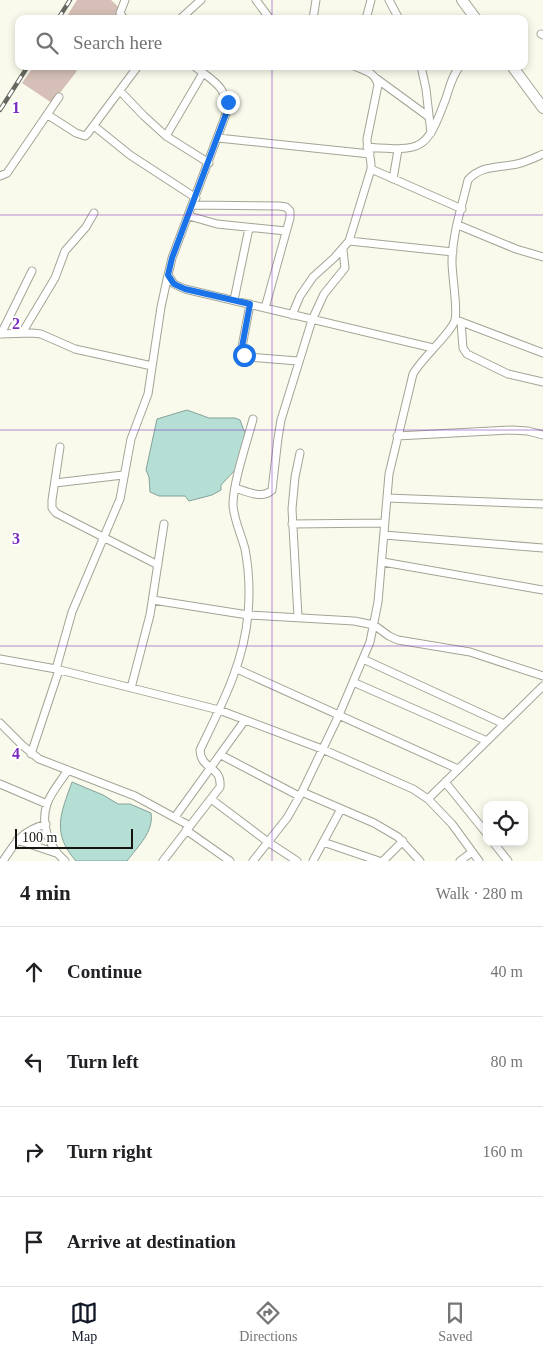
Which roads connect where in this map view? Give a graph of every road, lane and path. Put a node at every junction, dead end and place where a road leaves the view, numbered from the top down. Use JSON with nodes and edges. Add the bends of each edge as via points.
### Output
{"nodes":[{"id":1,"x":125,"y":0,"type":"edge"},
{"id":2,"x":201,"y":0,"type":"edge"},
{"id":3,"x":256,"y":0,"type":"edge"},
{"id":4,"x":316,"y":0,"type":"edge"},
{"id":5,"x":371,"y":0,"type":"edge"},
{"id":6,"x":389,"y":0,"type":"edge"},
{"id":7,"x":462,"y":0,"type":"edge"},
{"id":8,"x":121,"y":15,"type":"edge"},
{"id":9,"x":184,"y":15,"type":"edge"},
{"id":10,"x":267,"y":15,"type":"edge"},
{"id":11,"x":314,"y":15,"type":"edge"},
{"id":12,"x":367,"y":15,"type":"edge"},
{"id":13,"x":397,"y":15,"type":"edge"},
{"id":14,"x":473,"y":15,"type":"edge"},
{"id":15,"x":135,"y":70,"type":"edge"},
{"id":16,"x":199,"y":70,"type":"edge"},
{"id":17,"x":364,"y":70,"type":"edge"},
{"id":18,"x":422,"y":70,"type":"edge"},
{"id":19,"x":458,"y":70,"type":"edge"},
{"id":20,"x":515,"y":70,"type":"edge"},
{"id":21,"x":203,"y":73,"type":"junction"},
{"id":22,"x":376,"y":78,"type":"junction"},
{"id":23,"x":120,"y":91,"type":"junction"},
{"id":24,"x":59,"y":96,"type":"dead end"},
{"id":25,"x":543,"y":108,"type":"edge"},
{"id":26,"x":48,"y":115,"type":"junction"},
{"id":27,"x":429,"y":118,"type":"junction"},
{"id":28,"x":94,"y":126,"type":"junction"},
{"id":29,"x":431,"y":134,"type":"junction"},
{"id":30,"x":166,"y":136,"type":"junction"},
{"id":31,"x":218,"y":138,"type":"junction"},
{"id":32,"x":369,"y":150,"type":"junction"},
{"id":33,"x":398,"y":150,"type":"junction"},
{"id":34,"x":543,"y":154,"type":"edge"},
{"id":35,"x":208,"y":163,"type":"junction"},
{"id":36,"x":371,"y":169,"type":"junction"},
{"id":37,"x":0,"y":176,"type":"edge"},
{"id":38,"x":393,"y":178,"type":"junction"},
{"id":39,"x":194,"y":202,"type":"junction"},
{"id":40,"x":462,"y":209,"type":"junction"},
{"id":41,"x":94,"y":213,"type":"dead end"},
{"id":42,"x":189,"y":216,"type":"junction"},
{"id":43,"x":458,"y":225,"type":"junction"},
{"id":44,"x":249,"y":228,"type":"junction"},
{"id":45,"x":286,"y":231,"type":"junction"},
{"id":46,"x":349,"y":241,"type":"junction"},
{"id":47,"x":343,"y":250,"type":"junction"},
{"id":48,"x":453,"y":252,"type":"junction"},
{"id":49,"x":543,"y":256,"type":"edge"},
{"id":50,"x":32,"y":271,"type":"dead end"},
{"id":51,"x":168,"y":275,"type":"junction"},
{"id":52,"x":234,"y":300,"type":"junction"},
{"id":53,"x":250,"y":304,"type":"junction"},
{"id":54,"x":265,"y":308,"type":"junction"},
{"id":55,"x":292,"y":315,"type":"junction"},
{"id":56,"x":312,"y":320,"type":"junction"},
{"id":57,"x":458,"y":321,"type":"junction"},
{"id":58,"x":22,"y":333,"type":"junction"},
{"id":59,"x":1,"y":334,"type":"edge"},
{"id":60,"x":432,"y":348,"type":"junction"},
{"id":61,"x":543,"y":353,"type":"edge"},
{"id":62,"x":298,"y":361,"type":"junction"},
{"id":63,"x":152,"y":366,"type":"junction"},
{"id":64,"x":543,"y":382,"type":"edge"},
{"id":65,"x":253,"y":419,"type":"dead end"},
{"id":66,"x":543,"y":435,"type":"edge"},
{"id":67,"x":397,"y":436,"type":"junction"},
{"id":68,"x":60,"y":447,"type":"dead end"},
{"id":69,"x":300,"y":453,"type":"dead end"},
{"id":70,"x":123,"y":475,"type":"junction"},
{"id":71,"x":55,"y":484,"type":"junction"},
{"id":72,"x":235,"y":488,"type":"junction"},
{"id":73,"x":386,"y":498,"type":"junction"},
{"id":74,"x":543,"y":504,"type":"edge"},
{"id":75,"x":385,"y":523,"type":"junction"},
{"id":76,"x":164,"y":524,"type":"dead end"},
{"id":77,"x":292,"y":524,"type":"junction"},
{"id":78,"x":384,"y":535,"type":"junction"},
{"id":79,"x":103,"y":537,"type":"junction"},
{"id":80,"x":543,"y":548,"type":"edge"},
{"id":81,"x":383,"y":562,"type":"junction"},
{"id":82,"x":158,"y":566,"type":"junction"},
{"id":83,"x":543,"y":590,"type":"edge"},
{"id":84,"x":153,"y":600,"type":"junction"},
{"id":85,"x":248,"y":615,"type":"junction"},
{"id":86,"x":298,"y":617,"type":"junction"},
{"id":87,"x":374,"y":625,"type":"junction"},
{"id":88,"x":0,"y":659,"type":"edge"},
{"id":89,"x":363,"y":659,"type":"junction"},
{"id":90,"x":58,"y":670,"type":"junction"},
{"id":91,"x":237,"y":670,"type":"junction"},
{"id":92,"x":543,"y":676,"type":"edge"},
{"id":93,"x":353,"y":682,"type":"junction"},
{"id":94,"x":543,"y":686,"type":"edge"},
{"id":95,"x":131,"y":688,"type":"junction"},
{"id":96,"x":219,"y":710,"type":"junction"},
{"id":97,"x":338,"y":715,"type":"junction"},
{"id":98,"x":245,"y":720,"type":"junction"},
{"id":99,"x":0,"y":723,"type":"edge"},
{"id":100,"x":504,"y":724,"type":"junction"},
{"id":101,"x":487,"y":741,"type":"junction"},
{"id":102,"x":322,"y":749,"type":"junction"},
{"id":103,"x":31,"y":754,"type":"junction"},
{"id":104,"x":221,"y":755,"type":"junction"},
{"id":105,"x":211,"y":768,"type":"junction"},
{"id":106,"x":458,"y":769,"type":"junction"},
{"id":107,"x":68,"y":770,"type":"junction"},
{"id":108,"x":445,"y":782,"type":"junction"},
{"id":109,"x":0,"y":784,"type":"edge"},
{"id":110,"x":301,"y":794,"type":"junction"},
{"id":111,"x":211,"y":799,"type":"junction"},
{"id":112,"x":428,"y":799,"type":"junction"},
{"id":113,"x":47,"y":804,"type":"junction"},
{"id":114,"x":341,"y":809,"type":"junction"},
{"id":115,"x":175,"y":817,"type":"junction"},
{"id":116,"x":46,"y":824,"type":"junction"},
{"id":117,"x":188,"y":828,"type":"junction"},
{"id":118,"x":483,"y":829,"type":"edge"},
{"id":119,"x":17,"y":840,"type":"junction"},
{"id":120,"x":403,"y":841,"type":"junction"},
{"id":121,"x":268,"y":842,"type":"junction"},
{"id":122,"x":323,"y":842,"type":"junction"},
{"id":123,"x":496,"y":846,"type":"edge"},
{"id":124,"x":472,"y":852,"type":"junction"},
{"id":125,"x":56,"y":853,"type":"junction"},
{"id":126,"x":3,"y":861,"type":"edge"},
{"id":127,"x":65,"y":861,"type":"edge"},
{"id":128,"x":163,"y":861,"type":"edge"},
{"id":129,"x":230,"y":861,"type":"edge"},
{"id":130,"x":253,"y":861,"type":"edge"},
{"id":131,"x":297,"y":861,"type":"edge"},
{"id":132,"x":313,"y":861,"type":"edge"},
{"id":133,"x":379,"y":861,"type":"edge"},
{"id":134,"x":383,"y":861,"type":"edge"},
{"id":135,"x":420,"y":861,"type":"edge"},
{"id":136,"x":460,"y":861,"type":"edge"},
{"id":137,"x":479,"y":861,"type":"edge"},
{"id":138,"x":508,"y":861,"type":"edge"}],
"edges":[{"from":1,"to":8,"type":"street"},
{"from":2,"to":9,"type":"street"},
{"from":3,"to":10,"type":"street"},
{"from":4,"to":11,"type":"street"},
{"from":5,"to":12,"type":"street"},
{"from":6,"to":13,"type":"street"},
{"from":7,"to":14,"type":"street"},
{"from":15,"to":23,"type":"street"},
{"from":16,"to":21,"type":"street"},
{"from":17,"to":22,"type":"street"},
{"from":18,"to":27,"type":"street"},
{"from":19,"to":29,"type":"street"},
{"from":20,"to":25,"type":"street"},
{"from":21,"to":30,"type":"street"},
{"from":21,"to":31,"type":"street","via":[[223,90],[228,102]]},
{"from":22,"to":27,"type":"street"},
{"from":22,"to":32,"type":"street","via":[[368,132]]},
{"from":23,"to":28,"type":"street"},
{"from":23,"to":30,"type":"street"},
{"from":24,"to":26,"type":"street"},
{"from":26,"to":28,"type":"street","via":[[81,136]]},
{"from":26,"to":37,"type":"street","via":[[7,172]]},
{"from":27,"to":29,"type":"street"},
{"from":28,"to":39,"type":"street"},
{"from":29,"to":33,"type":"street","via":[[416,148]]},
{"from":30,"to":35,"type":"street"},
{"from":31,"to":32,"type":"street"},
{"from":31,"to":35,"type":"street"},
{"from":32,"to":33,"type":"street"},
{"from":32,"to":36,"type":"street"},
{"from":33,"to":38,"type":"street"},
{"from":34,"to":40,"type":"street","via":[[517,164],[475,172],[468,180]]},
{"from":35,"to":39,"type":"street"},
{"from":36,"to":38,"type":"street"},
{"from":36,"to":46,"type":"street"},
{"from":38,"to":40,"type":"street"},
{"from":39,"to":42,"type":"street"},
{"from":39,"to":45,"type":"street","via":[[286,207],[290,211]]},
{"from":40,"to":43,"type":"street"},
{"from":41,"to":58,"type":"street","via":[[86,228],[64,251],[55,278]]},
{"from":42,"to":44,"type":"street"},
{"from":42,"to":51,"type":"street"},
{"from":43,"to":48,"type":"street"},
{"from":43,"to":49,"type":"street","via":[[516,249]]},
{"from":44,"to":45,"type":"street"},
{"from":44,"to":52,"type":"street"},
{"from":45,"to":54,"type":"street"},
{"from":46,"to":47,"type":"street"},
{"from":46,"to":48,"type":"street"},
{"from":47,"to":55,"type":"street","via":[[313,277]]},
{"from":47,"to":56,"type":"street","via":[[345,268],[324,294]]},
{"from":48,"to":57,"type":"street"},
{"from":50,"to":59,"type":"street"},
{"from":51,"to":52,"type":"street","via":[[174,284],[185,289]]},
{"from":51,"to":63,"type":"street"},
{"from":52,"to":53,"type":"street"},
{"from":53,"to":54,"type":"street"},
{"from":53,"to":62,"type":"street","via":[[242,347],[244,355]]},
{"from":54,"to":55,"type":"street"},
{"from":55,"to":56,"type":"street"},
{"from":56,"to":60,"type":"street"},
{"from":56,"to":62,"type":"street"},
{"from":57,"to":60,"type":"street"},
{"from":57,"to":61,"type":"street"},
{"from":57,"to":64,"type":"street","via":[[467,354],[508,374]]},
{"from":58,"to":59,"type":"street"},
{"from":58,"to":63,"type":"street","via":[[41,334],[75,349]]},
{"from":60,"to":67,"type":"street","via":[[412,374]]},
{"from":62,"to":72,"type":"street","via":[[278,438],[272,490],[261,495]]},
{"from":63,"to":70,"type":"street","via":[[148,394],[131,439]]},
{"from":65,"to":72,"type":"street"},
{"from":66,"to":67,"type":"street","via":[[512,430]]},
{"from":67,"to":73,"type":"street"},
{"from":68,"to":71,"type":"street"},
{"from":69,"to":77,"type":"street"},
{"from":70,"to":71,"type":"street"},
{"from":70,"to":79,"type":"street","via":[[120,499]]},
{"from":71,"to":79,"type":"street","via":[[52,508],[56,513]]},
{"from":72,"to":85,"type":"street","via":[[233,504],[249,580]]},
{"from":73,"to":74,"type":"street"},
{"from":73,"to":75,"type":"street"},
{"from":75,"to":77,"type":"street"},
{"from":75,"to":78,"type":"street"},
{"from":76,"to":82,"type":"street"},
{"from":77,"to":86,"type":"street"},
{"from":78,"to":80,"type":"street"},
{"from":78,"to":81,"type":"street"},
{"from":79,"to":82,"type":"street"},
{"from":79,"to":90,"type":"street","via":[[72,612]]},
{"from":81,"to":83,"type":"street"},
{"from":81,"to":87,"type":"street"},
{"from":82,"to":84,"type":"street"},
{"from":84,"to":85,"type":"street"},
{"from":84,"to":95,"type":"street"},
{"from":85,"to":86,"type":"street"},
{"from":85,"to":91,"type":"street"},
{"from":86,"to":87,"type":"street"},
{"from":87,"to":89,"type":"street"},
{"from":87,"to":92,"type":"street","via":[[398,640],[470,652]]},
{"from":88,"to":90,"type":"street"},
{"from":89,"to":93,"type":"street"},
{"from":89,"to":100,"type":"street"},
{"from":90,"to":95,"type":"street"},
{"from":90,"to":103,"type":"street"},
{"from":91,"to":96,"type":"street"},
{"from":91,"to":97,"type":"street"},
{"from":93,"to":97,"type":"street"},
{"from":93,"to":101,"type":"street"},
{"from":94,"to":100,"type":"street"},
{"from":95,"to":96,"type":"street"},
{"from":96,"to":98,"type":"street"},
{"from":96,"to":105,"type":"street","via":[[200,750],[200,758]]},
{"from":97,"to":102,"type":"street"},
{"from":97,"to":106,"type":"street"},
{"from":98,"to":102,"type":"street"},
{"from":98,"to":104,"type":"street"},
{"from":99,"to":103,"type":"street"},
{"from":100,"to":101,"type":"street"},
{"from":101,"to":106,"type":"street"},
{"from":102,"to":110,"type":"street"},
{"from":102,"to":112,"type":"street","via":[[413,789]]},
{"from":103,"to":107,"type":"street"},
{"from":104,"to":105,"type":"street"},
{"from":104,"to":110,"type":"street"},
{"from":105,"to":111,"type":"street","via":[[218,774],[220,787]]},
{"from":105,"to":115,"type":"street"},
{"from":106,"to":108,"type":"street"},
{"from":107,"to":113,"type":"street"},
{"from":107,"to":115,"type":"street","via":[[135,796]]},
{"from":108,"to":112,"type":"street"},
{"from":108,"to":118,"type":"street"},
{"from":109,"to":113,"type":"street"},
{"from":110,"to":114,"type":"street"},
{"from":110,"to":121,"type":"street","via":[[288,818]]},
{"from":111,"to":117,"type":"street"},
{"from":111,"to":121,"type":"street"},
{"from":112,"to":124,"type":"street"},
{"from":113,"to":116,"type":"street"},
{"from":114,"to":120,"type":"street","via":[[374,823]]},
{"from":114,"to":122,"type":"street"},
{"from":115,"to":117,"type":"street"},
{"from":116,"to":119,"type":"street","via":[[27,830]]},
{"from":116,"to":125,"type":"street"},
{"from":117,"to":128,"type":"street"},
{"from":117,"to":129,"type":"street"},
{"from":119,"to":125,"type":"street"},
{"from":119,"to":126,"type":"street"},
{"from":120,"to":134,"type":"street"},
{"from":120,"to":135,"type":"street"},
{"from":121,"to":130,"type":"street"},
{"from":121,"to":131,"type":"street"},
{"from":122,"to":132,"type":"street"},
{"from":122,"to":133,"type":"street"},
{"from":123,"to":138,"type":"street"},
{"from":124,"to":136,"type":"street"},
{"from":124,"to":137,"type":"street"},
{"from":125,"to":127,"type":"street"}]}
